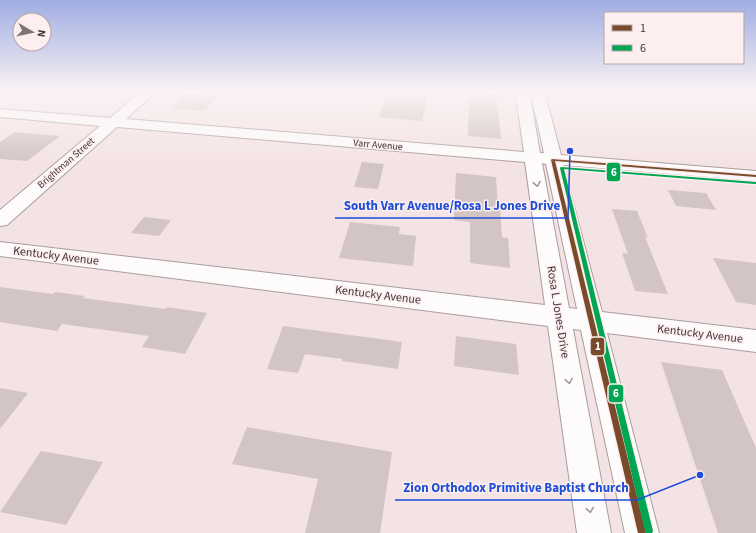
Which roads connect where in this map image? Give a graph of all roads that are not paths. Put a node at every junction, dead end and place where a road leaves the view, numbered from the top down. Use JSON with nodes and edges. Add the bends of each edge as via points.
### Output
{"nodes":[{"id":1,"x":21,"y":115,"type":"edge"},
{"id":2,"x":122,"y":115,"type":"edge"},
{"id":3,"x":530,"y":115,"type":"edge"},
{"id":4,"x":539,"y":115,"type":"edge"},
{"id":5,"x":113,"y":123,"type":"junction"},
{"id":6,"x":543,"y":159,"type":"junction"},
{"id":7,"x":756,"y":176,"type":"edge"},
{"id":8,"x":0,"y":220,"type":"edge"},
{"id":9,"x":0,"y":250,"type":"edge"},
{"id":10,"x":559,"y":317,"type":"junction"},
{"id":11,"x":592,"y":321,"type":"junction"},
{"id":12,"x":756,"y":341,"type":"edge"},
{"id":13,"x":594,"y":533,"type":"edge"},
{"id":14,"x":642,"y":533,"type":"edge"}],
"edges":[{"from":1,"to":5,"type":"street","name":"Varr Avenue"},
{"from":2,"to":5,"type":"street","name":"Brightman Street"},
{"from":3,"to":6,"type":"street","name":"Rosa L Jones Drive"},
{"from":4,"to":6,"type":"street","name":"Rosa L Jones Drive"},
{"from":5,"to":6,"type":"street","name":"Varr Avenue"},
{"from":5,"to":8,"type":"street","name":"Brightman Street"},
{"from":6,"to":7,"type":"street","name":"Varr Avenue"},
{"from":6,"to":10,"type":"street","name":"Rosa L Jones Drive","one_way":true},
{"from":6,"to":11,"type":"street","name":"Rosa L Jones Drive"},
{"from":9,"to":10,"type":"street","name":"Kentucky Avenue"},
{"from":10,"to":11,"type":"street","name":"Kentucky Avenue"},
{"from":10,"to":13,"type":"street","name":"Rosa L Jones Drive","one_way":true},
{"from":11,"to":12,"type":"street","name":"Kentucky Avenue"},
{"from":11,"to":14,"type":"street","name":"Rosa L Jones Drive"}]}
